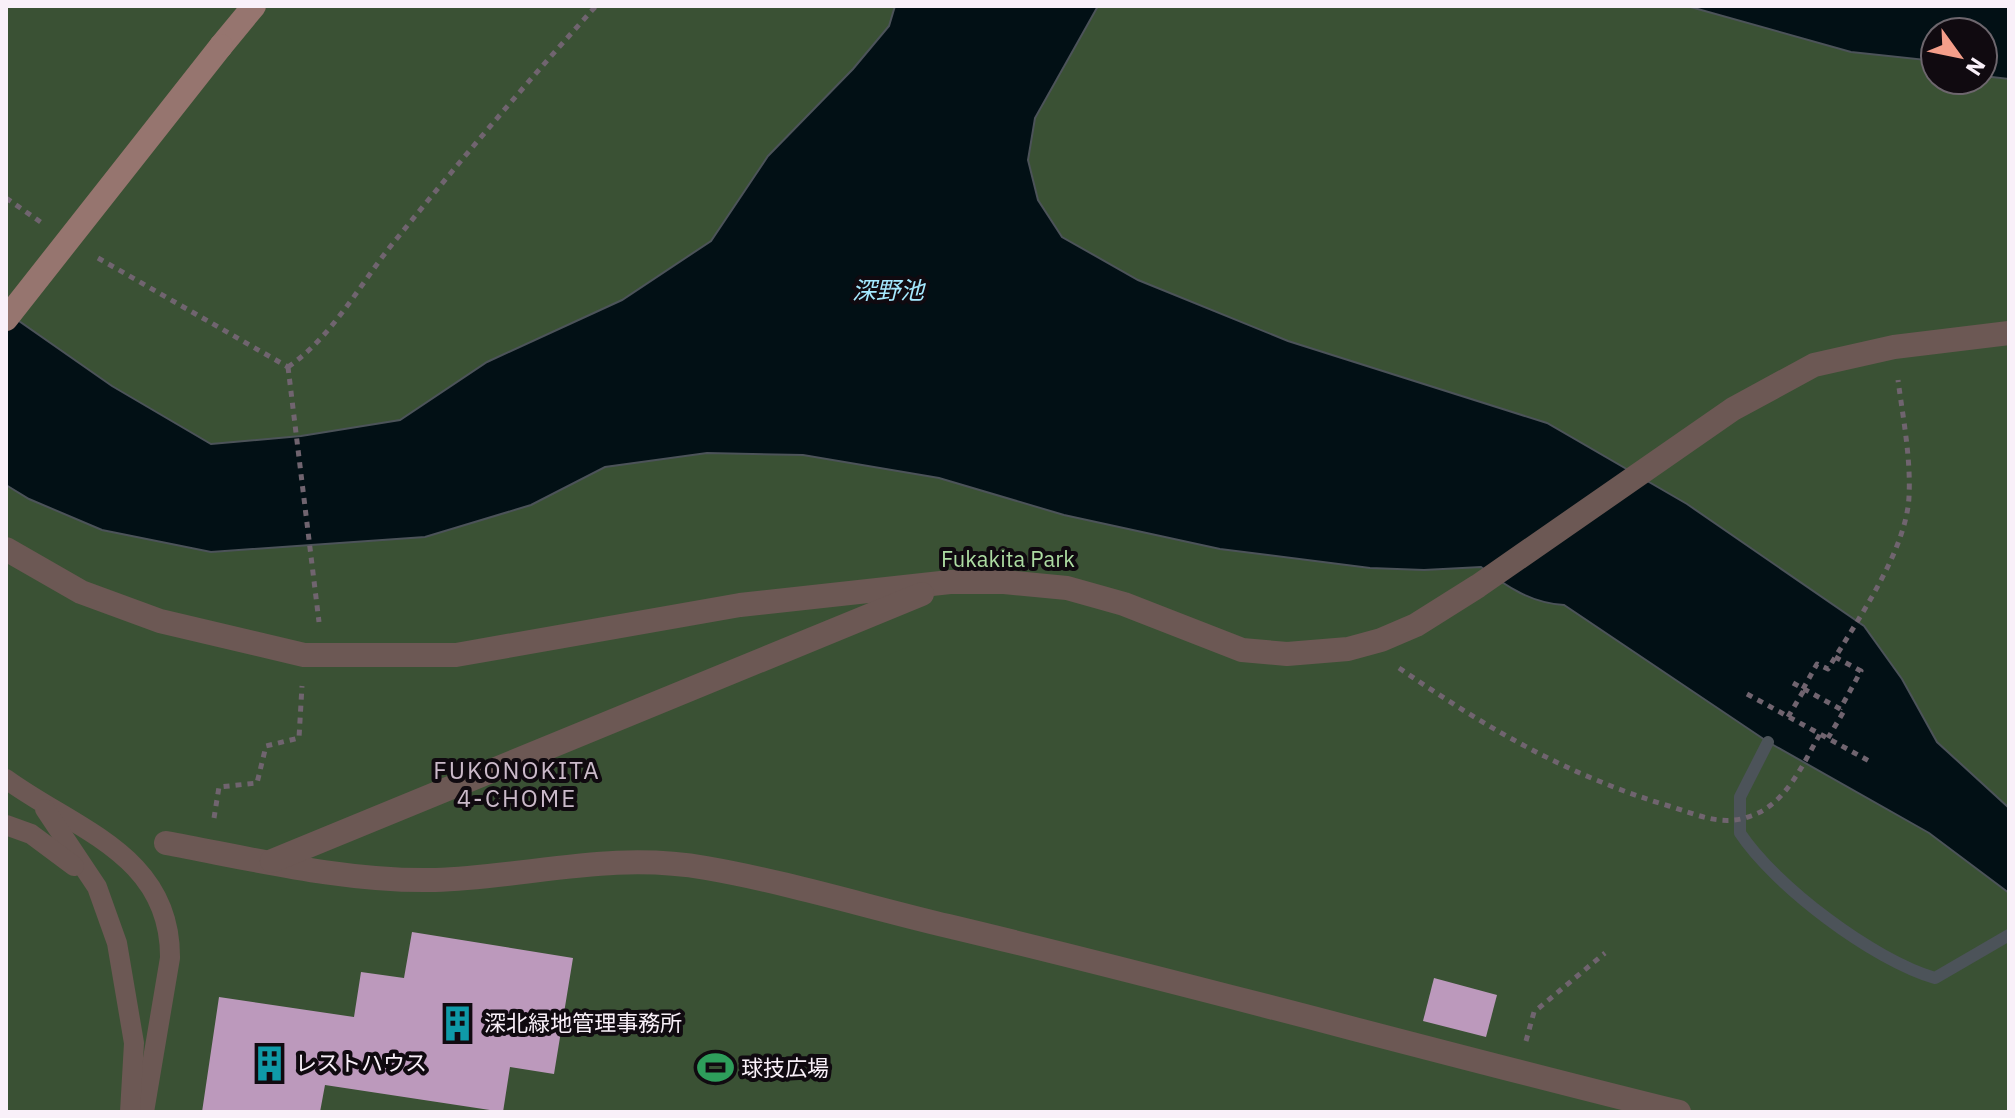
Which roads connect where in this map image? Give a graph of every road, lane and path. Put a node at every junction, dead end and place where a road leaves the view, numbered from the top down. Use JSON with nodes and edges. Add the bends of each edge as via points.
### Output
{"nodes":[{"id":1,"x":254,"y":6,"type":"edge"},
{"id":2,"x":596,"y":6,"type":"edge"},
{"id":3,"x":6,"y":198,"type":"edge"},
{"id":4,"x":55,"y":231,"type":"dead end"},
{"id":5,"x":95,"y":256,"type":"dead end"},
{"id":6,"x":6,"y":319,"type":"edge"},
{"id":7,"x":2009,"y":333,"type":"edge"},
{"id":8,"x":1894,"y":347,"type":"junction"},
{"id":9,"x":288,"y":367,"type":"junction"},
{"id":10,"x":6,"y":549,"type":"edge"},
{"id":11,"x":950,"y":582,"type":"junction"},
{"id":12,"x":1381,"y":640,"type":"junction"},
{"id":13,"x":313,"y":655,"type":"junction"},
{"id":14,"x":1835,"y":657,"type":"junction"},
{"id":15,"x":1793,"y":683,"type":"dead end"},
{"id":16,"x":1803,"y":689,"type":"junction"},
{"id":17,"x":1747,"y":694,"type":"dead end"},
{"id":18,"x":1840,"y":709,"type":"junction"},
{"id":19,"x":1788,"y":717,"type":"junction"},
{"id":20,"x":1820,"y":734,"type":"junction"},
{"id":21,"x":1828,"y":738,"type":"junction"},
{"id":22,"x":1871,"y":762,"type":"dead end"},
{"id":23,"x":6,"y":779,"type":"edge"},
{"id":24,"x":219,"y":787,"type":"dead end"},
{"id":25,"x":44,"y":807,"type":"junction"},
{"id":26,"x":6,"y":825,"type":"edge"},
{"id":27,"x":166,"y":843,"type":"dead end"},
{"id":28,"x":272,"y":861,"type":"junction"},
{"id":29,"x":97,"y":887,"type":"junction"},
{"id":30,"x":1605,"y":953,"type":"dead end"},
{"id":31,"x":1516,"y":1072,"type":"junction"},
{"id":32,"x":130,"y":1112,"type":"edge"},
{"id":33,"x":144,"y":1112,"type":"edge"},
{"id":34,"x":1679,"y":1112,"type":"edge"}],
"edges":[{"from":1,"to":6,"type":"street","bridge":true},
{"from":2,"to":9,"type":"path","via":[[471,147],[313,349]]},
{"from":3,"to":4,"type":"path"},
{"from":5,"to":9,"type":"path"},
{"from":7,"to":8,"type":"street"},
{"from":8,"to":12,"type":"street","via":[[1814,365],[1733,409],[1478,586]]},
{"from":8,"to":14,"type":"path","via":[[1909,500],[1902,530]]},
{"from":9,"to":13,"type":"path","via":[[315,576]]},
{"from":10,"to":13,"type":"street","via":[[81,592],[160,621]]},
{"from":11,"to":12,"type":"street","via":[[1067,588],[1242,650],[1287,654],[1348,649]]},
{"from":11,"to":13,"type":"street","via":[[740,605],[456,655]]},
{"from":11,"to":28,"type":"street"},
{"from":12,"to":20,"type":"path","via":[[1398,667],[1515,742],[1606,787],[1724,823],[1767,809],[1796,775]]},
{"from":13,"to":24,"type":"path","via":[[299,738],[266,746],[257,783]]},
{"from":14,"to":16,"type":"path","via":[[1828,669],[1817,664]]},
{"from":14,"to":18,"type":"path","via":[[1861,671]]},
{"from":15,"to":16,"type":"path"},
{"from":16,"to":18,"type":"path"},
{"from":16,"to":19,"type":"path"},
{"from":17,"to":19,"type":"path"},
{"from":18,"to":21,"type":"path","via":[[1844,711]]},
{"from":19,"to":20,"type":"path"},
{"from":20,"to":21,"type":"path"},
{"from":21,"to":22,"type":"path"},
{"from":23,"to":25,"type":"lane"},
{"from":25,"to":29,"type":"lane"},
{"from":25,"to":33,"type":"lane","via":[[104,838],[135,866],[164,911],[170,958]]},
{"from":26,"to":29,"type":"lane","via":[[60,852]]},
{"from":27,"to":28,"type":"street"},
{"from":28,"to":31,"type":"street","via":[[372,877],[431,880],[631,860],[705,868],[1098,962]]},
{"from":29,"to":32,"type":"lane","via":[[117,943],[131,1015]]},
{"from":30,"to":31,"type":"path","via":[[1534,1012]]},
{"from":31,"to":34,"type":"street"}]}
